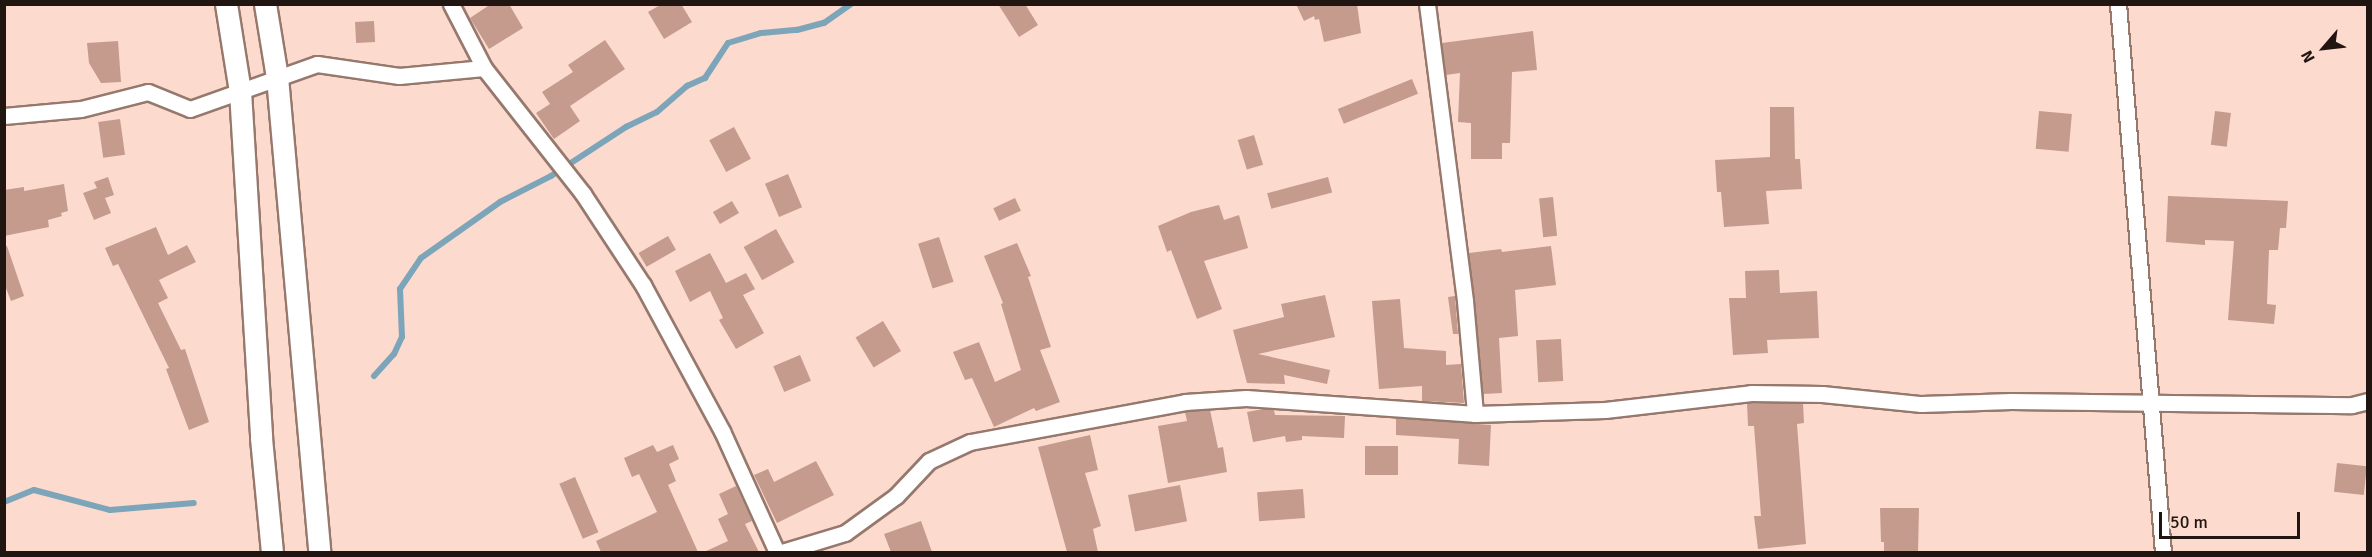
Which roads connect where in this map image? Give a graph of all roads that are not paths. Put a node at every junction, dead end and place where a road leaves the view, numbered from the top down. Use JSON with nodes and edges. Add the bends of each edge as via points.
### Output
{"nodes":[{"id":1,"x":226,"y":4,"type":"edge"},
{"id":2,"x":265,"y":4,"type":"edge"},
{"id":3,"x":451,"y":4,"type":"edge"},
{"id":4,"x":1427,"y":4,"type":"edge"},
{"id":5,"x":2118,"y":4,"type":"edge"},
{"id":6,"x":484,"y":68,"type":"junction"},
{"id":7,"x":277,"y":77,"type":"junction"},
{"id":8,"x":240,"y":91,"type":"junction"},
{"id":9,"x":4,"y":116,"type":"edge"},
{"id":10,"x":2367,"y":401,"type":"edge"},
{"id":11,"x":2150,"y":402,"type":"junction"},
{"id":12,"x":1476,"y":414,"type":"junction"},
{"id":13,"x":273,"y":552,"type":"edge"},
{"id":14,"x":319,"y":552,"type":"edge"},
{"id":15,"x":777,"y":552,"type":"edge"},
{"id":16,"x":782,"y":552,"type":"edge"},
{"id":17,"x":2163,"y":552,"type":"edge"}],
"edges":[{"from":1,"to":8,"type":"main road"},
{"from":2,"to":7,"type":"main road"},
{"from":3,"to":6,"type":"street"},
{"from":4,"to":12,"type":"street"},
{"from":5,"to":11,"type":"street"},
{"from":6,"to":7,"type":"street","via":[[399,76],[317,64]]},
{"from":6,"to":15,"type":"street","via":[[583,194],[649,295],[722,431]]},
{"from":7,"to":8,"type":"street"},
{"from":7,"to":14,"type":"main road"},
{"from":8,"to":9,"type":"street","via":[[190,109],[148,92],[81,109]]},
{"from":8,"to":13,"type":"main road","via":[[261,438]]},
{"from":10,"to":11,"type":"street","via":[[2352,405]]},
{"from":11,"to":12,"type":"street","via":[[1921,404],[1822,394],[1750,393],[1605,410]]},
{"from":11,"to":17,"type":"street"},
{"from":12,"to":16,"type":"street","via":[[1246,398],[1185,402],[970,442],[929,461],[897,496],[845,533]]}]}
